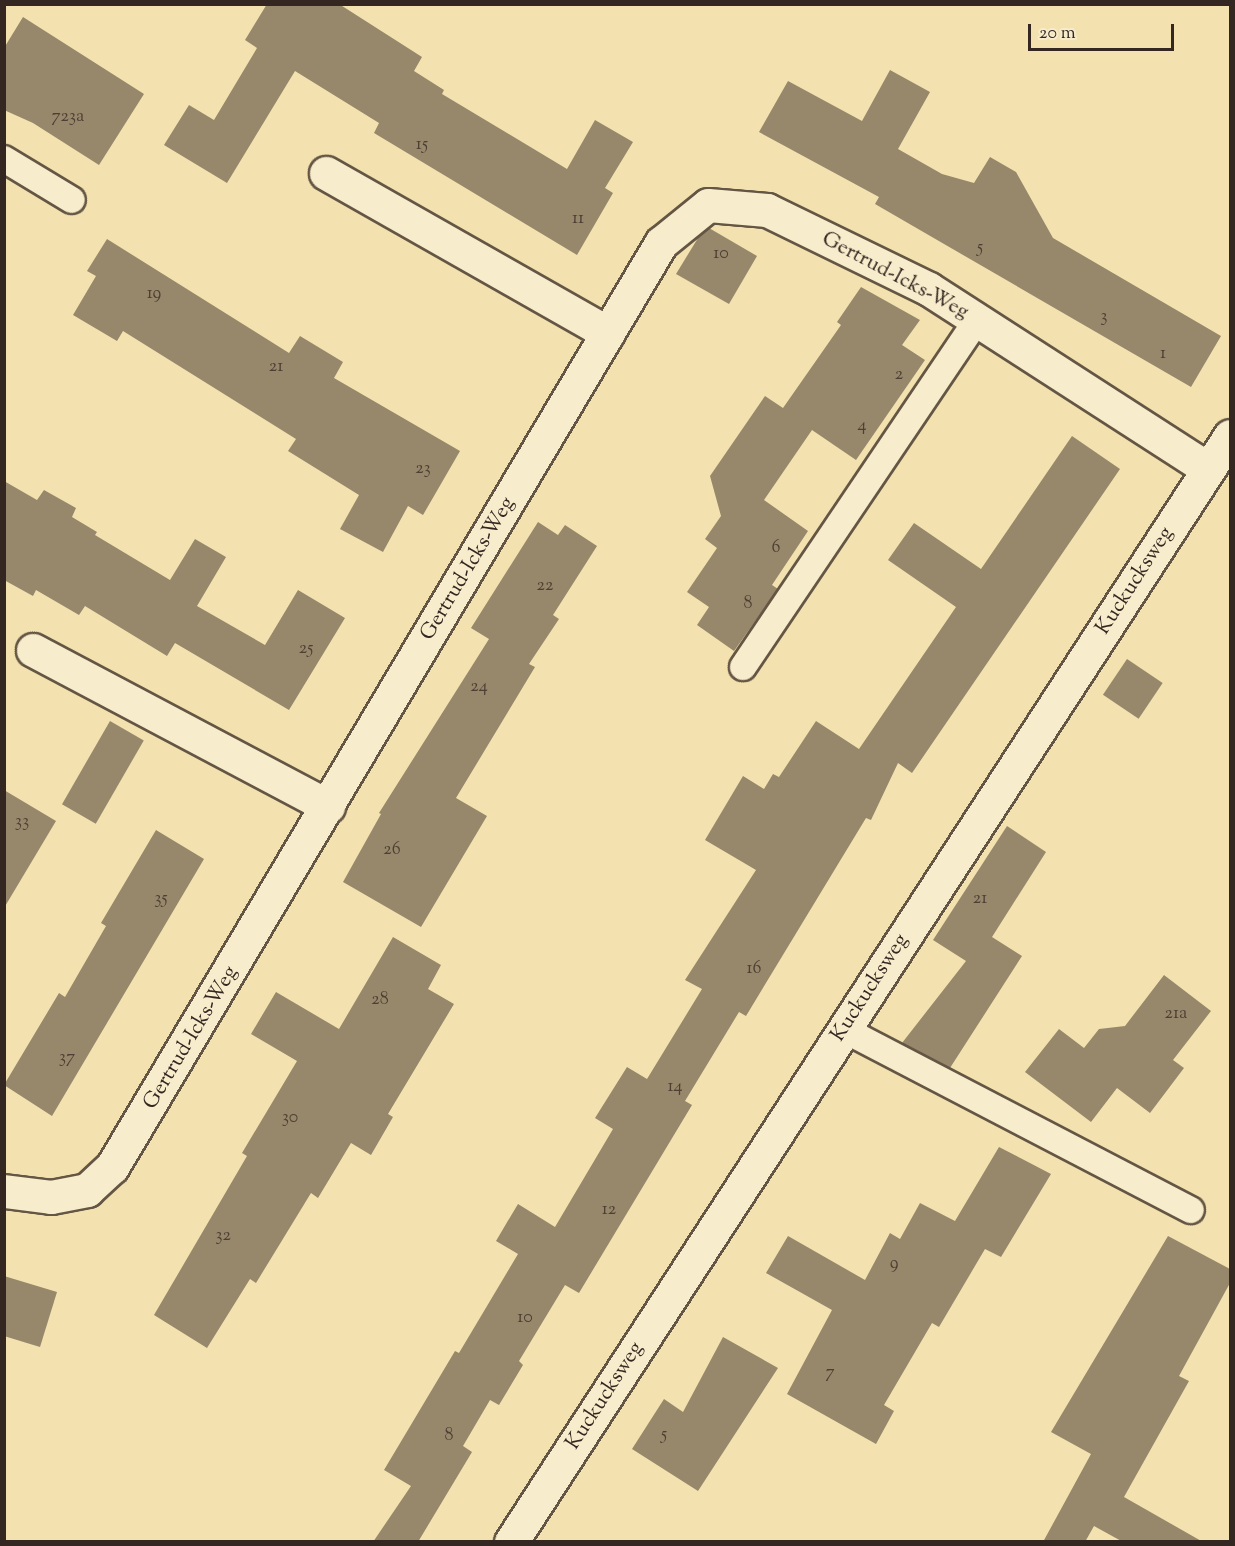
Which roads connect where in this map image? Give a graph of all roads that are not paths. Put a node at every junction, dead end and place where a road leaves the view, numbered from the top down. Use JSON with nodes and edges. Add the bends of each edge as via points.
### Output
{"nodes":[{"id":1,"x":4,"y":159,"type":"edge"},
{"id":2,"x":326,"y":173,"type":"dead end"},
{"id":3,"x":72,"y":200,"type":"dead end"},
{"id":4,"x":977,"y":320,"type":"junction"},
{"id":5,"x":608,"y":333,"type":"junction"},
{"id":6,"x":1230,"y":436,"type":"edge"},
{"id":7,"x":1208,"y":469,"type":"junction"},
{"id":8,"x":33,"y":650,"type":"dead end"},
{"id":9,"x":743,"y":667,"type":"dead end"},
{"id":10,"x":328,"y":806,"type":"junction"},
{"id":11,"x":843,"y":1029,"type":"junction"},
{"id":12,"x":4,"y":1191,"type":"edge"},
{"id":13,"x":1191,"y":1210,"type":"dead end"},
{"id":14,"x":511,"y":1542,"type":"edge"}],
"edges":[{"from":1,"to":3,"type":"lane"},
{"from":2,"to":5,"type":"street"},
{"from":4,"to":5,"type":"street","name":"Gertrud-Icks-Weg","via":[[930,289],[767,210],[708,205],[661,243]]},
{"from":4,"to":7,"type":"street","name":"Gertrud-Icks-Weg"},
{"from":4,"to":9,"type":"lane"},
{"from":5,"to":10,"type":"street","name":"Gertrud-Icks-Weg"},
{"from":6,"to":7,"type":"street","name":"Kuckucksweg"},
{"from":7,"to":11,"type":"street","name":"Kuckucksweg"},
{"from":8,"to":10,"type":"street"},
{"from":10,"to":12,"type":"street","name":"Gertrud-Icks-Weg","via":[[112,1167],[87,1190],[51,1197]]},
{"from":11,"to":13,"type":"lane"},
{"from":11,"to":14,"type":"street","name":"Kuckucksweg"}]}
